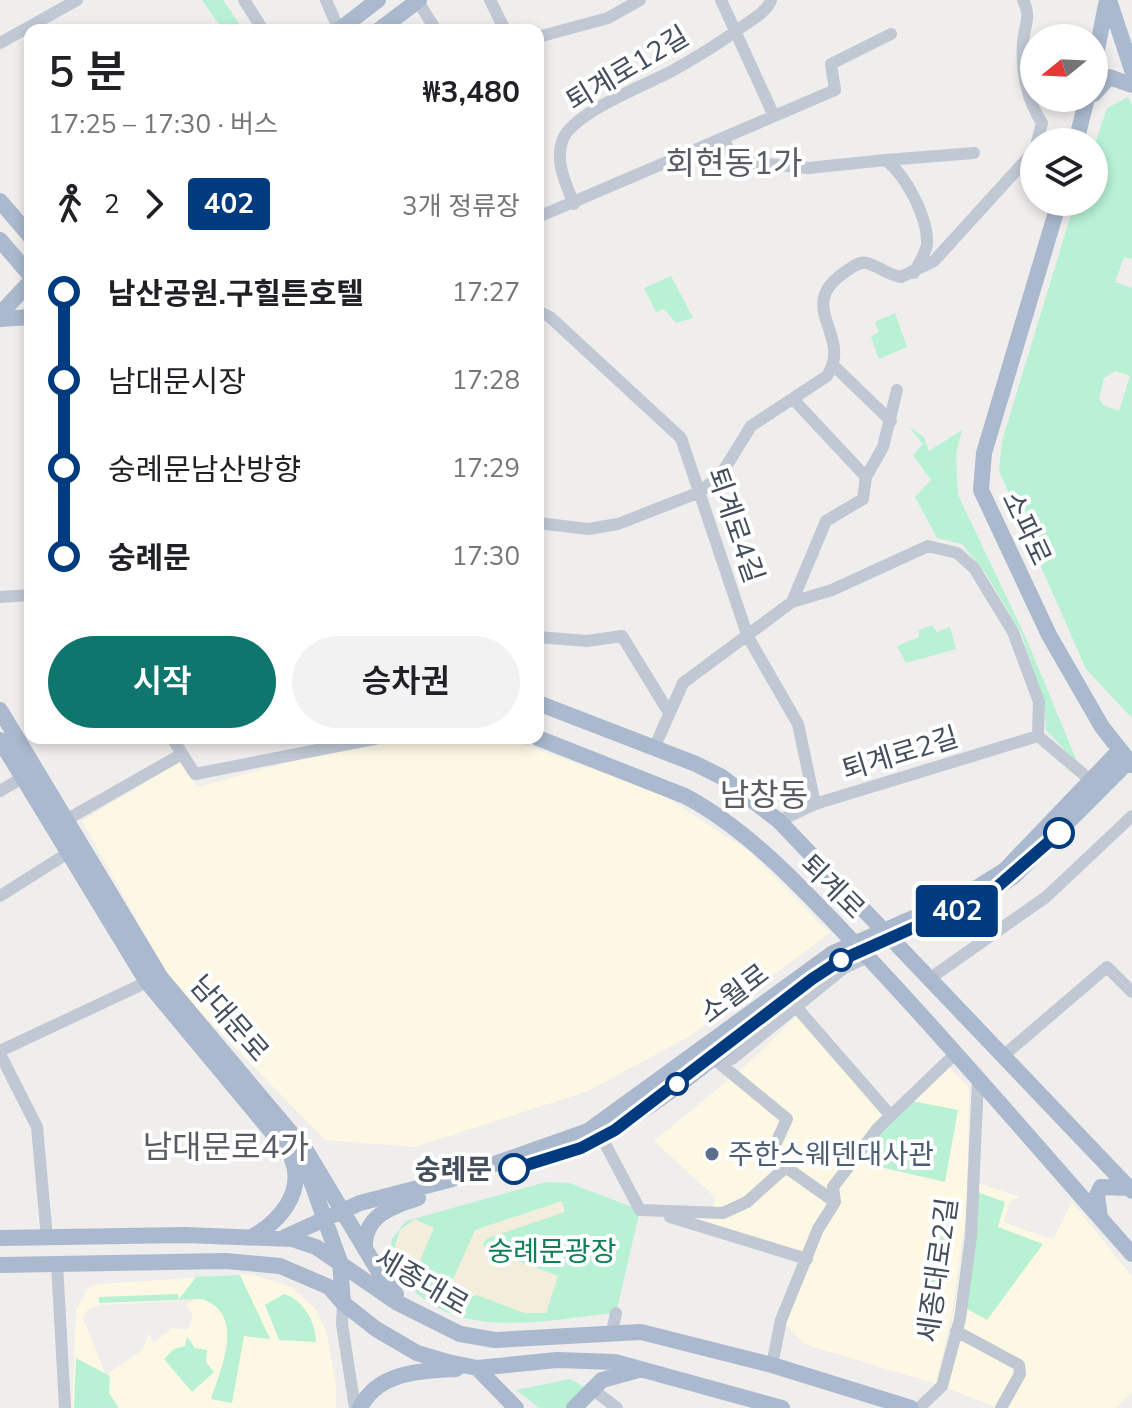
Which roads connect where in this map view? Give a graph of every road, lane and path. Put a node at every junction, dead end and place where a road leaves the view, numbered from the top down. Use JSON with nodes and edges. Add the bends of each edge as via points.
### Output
{"nodes":[{"id":1,"x":77,"y":0,"type":"edge"},
{"id":2,"x":244,"y":0,"type":"edge"},
{"id":3,"x":326,"y":0,"type":"edge"},
{"id":4,"x":378,"y":0,"type":"edge"},
{"id":5,"x":418,"y":0,"type":"edge"},
{"id":6,"x":490,"y":0,"type":"edge"},
{"id":7,"x":640,"y":0,"type":"edge"},
{"id":8,"x":721,"y":0,"type":"edge"},
{"id":9,"x":771,"y":0,"type":"edge"},
{"id":10,"x":1023,"y":0,"type":"edge"},
{"id":11,"x":1108,"y":0,"type":"edge"},
{"id":12,"x":34,"y":24,"type":"edge"},
{"id":13,"x":259,"y":24,"type":"edge"},
{"id":14,"x":336,"y":24,"type":"edge"},
{"id":15,"x":347,"y":24,"type":"edge"},
{"id":16,"x":387,"y":24,"type":"edge"},
{"id":17,"x":432,"y":24,"type":"edge"},
{"id":18,"x":502,"y":24,"type":"edge"},
{"id":19,"x":1103,"y":24,"type":"edge"},
{"id":20,"x":24,"y":30,"type":"edge"},
{"id":21,"x":736,"y":31,"type":"junction"},
{"id":22,"x":891,"y":34,"type":"dead end"},
{"id":23,"x":544,"y":35,"type":"edge"},
{"id":24,"x":0,"y":43,"type":"edge"},
{"id":25,"x":1132,"y":70,"type":"edge"},
{"id":26,"x":1108,"y":78,"type":"edge"},
{"id":27,"x":1132,"y":85,"type":"edge"},
{"id":28,"x":774,"y":116,"type":"junction"},
{"id":29,"x":1041,"y":128,"type":"edge"},
{"id":30,"x":724,"y":140,"type":"junction"},
{"id":31,"x":974,"y":153,"type":"dead end"},
{"id":32,"x":886,"y":160,"type":"junction"},
{"id":33,"x":1020,"y":166,"type":"edge"},
{"id":34,"x":0,"y":201,"type":"edge"},
{"id":35,"x":574,"y":204,"type":"junction"},
{"id":36,"x":544,"y":213,"type":"edge"},
{"id":37,"x":11,"y":216,"type":"junction"},
{"id":38,"x":1055,"y":216,"type":"edge"},
{"id":39,"x":24,"y":222,"type":"edge"},
{"id":40,"x":24,"y":230,"type":"edge"},
{"id":41,"x":0,"y":240,"type":"edge"},
{"id":42,"x":24,"y":268,"type":"edge"},
{"id":43,"x":914,"y":273,"type":"junction"},
{"id":44,"x":24,"y":289,"type":"edge"},
{"id":45,"x":544,"y":314,"type":"edge"},
{"id":46,"x":0,"y":316,"type":"edge"},
{"id":47,"x":24,"y":317,"type":"edge"},
{"id":48,"x":834,"y":366,"type":"junction"},
{"id":49,"x":897,"y":390,"type":"dead end"},
{"id":50,"x":793,"y":399,"type":"junction"},
{"id":51,"x":891,"y":421,"type":"junction"},
{"id":52,"x":866,"y":477,"type":"junction"},
{"id":53,"x":700,"y":492,"type":"junction"},
{"id":54,"x":544,"y":524,"type":"edge"},
{"id":55,"x":24,"y":595,"type":"edge"},
{"id":56,"x":0,"y":597,"type":"edge"},
{"id":57,"x":792,"y":602,"type":"junction"},
{"id":58,"x":544,"y":637,"type":"edge"},
{"id":59,"x":748,"y":637,"type":"junction"},
{"id":60,"x":544,"y":705,"type":"edge"},
{"id":61,"x":0,"y":710,"type":"edge"},
{"id":62,"x":668,"y":711,"type":"junction"},
{"id":63,"x":1038,"y":736,"type":"junction"},
{"id":64,"x":5,"y":739,"type":"edge"},
{"id":65,"x":544,"y":740,"type":"edge"},
{"id":66,"x":176,"y":744,"type":"edge"},
{"id":67,"x":348,"y":744,"type":"edge"},
{"id":68,"x":655,"y":746,"type":"junction"},
{"id":69,"x":182,"y":754,"type":"junction"},
{"id":70,"x":1126,"y":759,"type":"edge"},
{"id":71,"x":22,"y":778,"type":"junction"},
{"id":72,"x":1095,"y":784,"type":"junction"},
{"id":73,"x":0,"y":791,"type":"edge"},
{"id":74,"x":815,"y":804,"type":"junction"},
{"id":75,"x":1132,"y":816,"type":"edge"},
{"id":76,"x":66,"y":820,"type":"junction"},
{"id":77,"x":779,"y":821,"type":"junction"},
{"id":78,"x":68,"y":853,"type":"junction"},
{"id":79,"x":0,"y":896,"type":"edge"},
{"id":80,"x":837,"y":956,"type":"junction"},
{"id":81,"x":868,"y":957,"type":"junction"},
{"id":82,"x":929,"y":979,"type":"junction"},
{"id":83,"x":147,"y":982,"type":"junction"},
{"id":84,"x":1132,"y":992,"type":"edge"},
{"id":85,"x":797,"y":1008,"type":"junction"},
{"id":86,"x":0,"y":1052,"type":"edge"},
{"id":87,"x":955,"y":1054,"type":"junction"},
{"id":88,"x":1003,"y":1056,"type":"junction"},
{"id":89,"x":713,"y":1058,"type":"junction"},
{"id":90,"x":978,"y":1080,"type":"junction"},
{"id":91,"x":891,"y":1116,"type":"junction"},
{"id":92,"x":602,"y":1138,"type":"junction"},
{"id":93,"x":290,"y":1154,"type":"junction"},
{"id":94,"x":786,"y":1167,"type":"junction"},
{"id":95,"x":1131,"y":1190,"type":"edge"},
{"id":96,"x":835,"y":1202,"type":"junction"},
{"id":97,"x":342,"y":1209,"type":"junction"},
{"id":98,"x":646,"y":1210,"type":"junction"},
{"id":99,"x":326,"y":1217,"type":"junction"},
{"id":100,"x":1100,"y":1218,"type":"junction"},
{"id":101,"x":185,"y":1235,"type":"junction"},
{"id":102,"x":252,"y":1237,"type":"junction"},
{"id":103,"x":0,"y":1238,"type":"edge"},
{"id":104,"x":47,"y":1238,"type":"junction"},
{"id":105,"x":276,"y":1239,"type":"junction"},
{"id":106,"x":365,"y":1249,"type":"junction"},
{"id":107,"x":1132,"y":1254,"type":"edge"},
{"id":108,"x":807,"y":1259,"type":"junction"},
{"id":109,"x":188,"y":1261,"type":"junction"},
{"id":110,"x":340,"y":1262,"type":"junction"},
{"id":111,"x":57,"y":1263,"type":"junction"},
{"id":112,"x":0,"y":1265,"type":"edge"},
{"id":113,"x":343,"y":1303,"type":"junction"},
{"id":114,"x":616,"y":1313,"type":"dead end"},
{"id":115,"x":429,"y":1318,"type":"junction"},
{"id":116,"x":956,"y":1331,"type":"junction"},
{"id":117,"x":612,"y":1332,"type":"junction"},
{"id":118,"x":772,"y":1365,"type":"junction"},
{"id":119,"x":477,"y":1368,"type":"junction"},
{"id":120,"x":656,"y":1374,"type":"junction"},
{"id":121,"x":591,"y":1388,"type":"junction"},
{"id":122,"x":65,"y":1408,"type":"edge"},
{"id":123,"x":358,"y":1408,"type":"edge"},
{"id":124,"x":505,"y":1408,"type":"edge"},
{"id":125,"x":516,"y":1408,"type":"edge"},
{"id":126,"x":574,"y":1408,"type":"edge"},
{"id":127,"x":617,"y":1408,"type":"edge"},
{"id":128,"x":782,"y":1408,"type":"edge"},
{"id":129,"x":911,"y":1408,"type":"edge"},
{"id":130,"x":919,"y":1408,"type":"edge"},
{"id":131,"x":1001,"y":1408,"type":"edge"}],
"edges":[{"from":1,"to":12,"type":"street"},
{"from":2,"to":13,"type":"street"},
{"from":3,"to":14,"type":"street"},
{"from":4,"to":15,"type":"main road"},
{"from":5,"to":16,"type":"main road"},
{"from":5,"to":17,"type":"street"},
{"from":6,"to":18,"type":"street"},
{"from":7,"to":23,"type":"street","via":[[608,18]]},
{"from":8,"to":21,"type":"street"},
{"from":9,"to":21,"type":"street"},
{"from":10,"to":29,"type":"street","via":[[1030,13],[1022,43],[1029,103]]},
{"from":11,"to":19,"type":"main road"},
{"from":11,"to":25,"type":"main road"},
{"from":20,"to":24,"type":"street"},
{"from":21,"to":28,"type":"street"},
{"from":21,"to":35,"type":"street","name":"퇴계로12길","via":[[577,122],[563,136],[562,175]]},
{"from":22,"to":28,"type":"street","via":[[831,64],[835,90]]},
{"from":26,"to":27,"type":"main road"},
{"from":28,"to":30,"type":"street"},
{"from":30,"to":32,"type":"street","via":[[735,161],[808,168]]},
{"from":30,"to":35,"type":"street"},
{"from":31,"to":32,"type":"street"},
{"from":32,"to":43,"type":"street","via":[[900,172],[923,224],[927,246]]},
{"from":33,"to":43,"type":"street","via":[[934,261]]},
{"from":34,"to":37,"type":"main road"},
{"from":35,"to":36,"type":"street"},
{"from":37,"to":39,"type":"main road"},
{"from":37,"to":40,"type":"main road"},
{"from":38,"to":70,"type":"main road","name":"소파로","via":[[984,453],[981,490],[1049,635]]},
{"from":41,"to":42,"type":"main road"},
{"from":43,"to":48,"type":"street","via":[[901,277],[858,263],[828,283],[821,299]]},
{"from":44,"to":46,"type":"main road"},
{"from":45,"to":53,"type":"street","name":"퇴계로4길","via":[[681,438]]},
{"from":46,"to":47,"type":"main road"},
{"from":48,"to":50,"type":"street"},
{"from":48,"to":51,"type":"street"},
{"from":49,"to":51,"type":"street"},
{"from":50,"to":52,"type":"street"},
{"from":50,"to":53,"type":"street","via":[[751,426],[722,473]]},
{"from":51,"to":52,"type":"street"},
{"from":52,"to":57,"type":"street","via":[[863,499],[826,521]]},
{"from":53,"to":54,"type":"street","via":[[618,524],[588,529]]},
{"from":53,"to":59,"type":"street","name":"퇴계로4길"},
{"from":55,"to":56,"type":"street"},
{"from":57,"to":59,"type":"street"},
{"from":57,"to":63,"type":"street","via":[[832,590],[928,546],[957,553],[974,568],[1013,632],[1039,702]]},
{"from":58,"to":62,"type":"street","via":[[587,641],[622,636]]},
{"from":59,"to":62,"type":"street","via":[[683,683]]},
{"from":59,"to":74,"type":"street","name":"퇴계로4길","via":[[798,724]]},
{"from":60,"to":68,"type":"main road","name":"퇴계로"},
{"from":61,"to":64,"type":"main road"},
{"from":62,"to":68,"type":"street"},
{"from":63,"to":72,"type":"street"},
{"from":63,"to":74,"type":"street","name":"퇴계로2길"},
{"from":64,"to":71,"type":"main road","name":"남대문로"},
{"from":64,"to":76,"type":"main road","name":"남대문로"},
{"from":65,"to":81,"type":"main road","name":"퇴계로","via":[[703,806],[763,853]]},
{"from":66,"to":69,"type":"street"},
{"from":67,"to":69,"type":"street","via":[[195,774]]},
{"from":68,"to":77,"type":"main road","name":"퇴계로","via":[[722,777]]},
{"from":69,"to":76,"type":"street"},
{"from":70,"to":72,"type":"main road","name":"소월로"},
{"from":71,"to":73,"type":"street"},
{"from":71,"to":78,"type":"main road","name":"남대문로"},
{"from":72,"to":80,"type":"main road","name":"소월로","via":[[1005,884],[962,909]]},
{"from":74,"to":77,"type":"street","name":"퇴계로2길"},
{"from":75,"to":82,"type":"street","via":[[1046,897]]},
{"from":76,"to":97,"type":"main road","name":"남대문로","via":[[161,978],[284,1121]]},
{"from":77,"to":82,"type":"main road","name":"퇴계로"},
{"from":78,"to":79,"type":"street"},
{"from":78,"to":83,"type":"main road","name":"남대문로"},
{"from":80,"to":89,"type":"main road","name":"소월로"},
{"from":80,"to":97,"type":"main road","name":"소월로","via":[[588,1131],[449,1180]]},
{"from":81,"to":85,"type":"street","name":"소월로","via":[[844,968]]},
{"from":81,"to":87,"type":"main road","name":"퇴계로"},
{"from":82,"to":88,"type":"main road","name":"퇴계로"},
{"from":83,"to":86,"type":"street"},
{"from":83,"to":93,"type":"main road","name":"남대문로"},
{"from":84,"to":88,"type":"street","via":[[1107,967]]},
{"from":85,"to":89,"type":"street","name":"소월로","via":[[732,1059]]},
{"from":85,"to":91,"type":"street","name":"소월로"},
{"from":86,"to":104,"type":"street","via":[[37,1127]]},
{"from":87,"to":90,"type":"main road","name":"퇴계로"},
{"from":87,"to":91,"type":"street"},
{"from":88,"to":95,"type":"main road","name":"퇴계로"},
{"from":89,"to":92,"type":"main road","name":"소월로"},
{"from":89,"to":94,"type":"street","via":[[787,1119],[770,1156]]},
{"from":90,"to":100,"type":"main road","name":"퇴계로"},
{"from":90,"to":116,"type":"street","name":"세종대로2길","via":[[971,1236]]},
{"from":91,"to":96,"type":"street","via":[[833,1187]]},
{"from":92,"to":98,"type":"street"},
{"from":92,"to":106,"type":"main road","name":"소월로","via":[[389,1207],[369,1227]]},
{"from":93,"to":99,"type":"main road","name":"남대문로","via":[[310,1178]]},
{"from":93,"to":102,"type":"main road","via":[[297,1170],[291,1201]]},
{"from":94,"to":96,"type":"street"},
{"from":94,"to":98,"type":"street","via":[[747,1202],[723,1213]]},
{"from":95,"to":100,"type":"main road","via":[[1101,1187]]},
{"from":96,"to":108,"type":"street"},
{"from":97,"to":99,"type":"main road","name":"소월로"},
{"from":97,"to":106,"type":"main road","name":"남대문로"},
{"from":98,"to":108,"type":"street"},
{"from":99,"to":105,"type":"main road","via":[[301,1233]]},
{"from":99,"to":110,"type":"main road","name":"남대문로"},
{"from":100,"to":107,"type":"main road","name":"퇴계로"},
{"from":101,"to":102,"type":"main road","name":"세종대로"},
{"from":101,"to":104,"type":"main road","name":"세종대로"},
{"from":101,"to":109,"type":"main road","via":[[201,1248]]},
{"from":102,"to":105,"type":"main road","name":"세종대로"},
{"from":103,"to":104,"type":"main road","name":"세종대로"},
{"from":105,"to":110,"type":"main road","name":"세종대로","via":[[316,1247]]},
{"from":106,"to":115,"type":"main road","name":"남대문로","via":[[389,1287]]},
{"from":108,"to":118,"type":"street","via":[[781,1320]]},
{"from":109,"to":111,"type":"main road","name":"세종대로"},
{"from":109,"to":113,"type":"main road","name":"세종대로","via":[[280,1266],[329,1287]]},
{"from":110,"to":113,"type":"main road","name":"남대문로"},
{"from":110,"to":115,"type":"main road","name":"세종대로","via":[[396,1302]]},
{"from":111,"to":112,"type":"main road","name":"세종대로"},
{"from":111,"to":122,"type":"street"},
{"from":113,"to":119,"type":"main road","name":"세종대로","via":[[417,1353]]},
{"from":113,"to":123,"type":"street"},
{"from":114,"to":117,"type":"street"},
{"from":115,"to":117,"type":"main road","name":"세종대로","via":[[460,1334],[495,1340]]},
{"from":116,"to":130,"type":"street","name":"세종대로2길","via":[[942,1386]]},
{"from":116,"to":131,"type":"street","via":[[1019,1365],[1020,1374]]},
{"from":117,"to":118,"type":"main road","name":"세종대로","via":[[641,1332]]},
{"from":118,"to":129,"type":"main road","name":"세종대로"},
{"from":119,"to":120,"type":"main road","name":"세종대로","via":[[557,1360],[615,1362]]},
{"from":119,"to":123,"type":"main road","via":[[408,1371],[371,1392]]},
{"from":119,"to":124,"type":"street"},
{"from":119,"to":125,"type":"main road"},
{"from":120,"to":121,"type":"main road","via":[[618,1373]]},
{"from":120,"to":128,"type":"main road","name":"세종대로"},
{"from":121,"to":126,"type":"main road"},
{"from":121,"to":127,"type":"street"}]}
